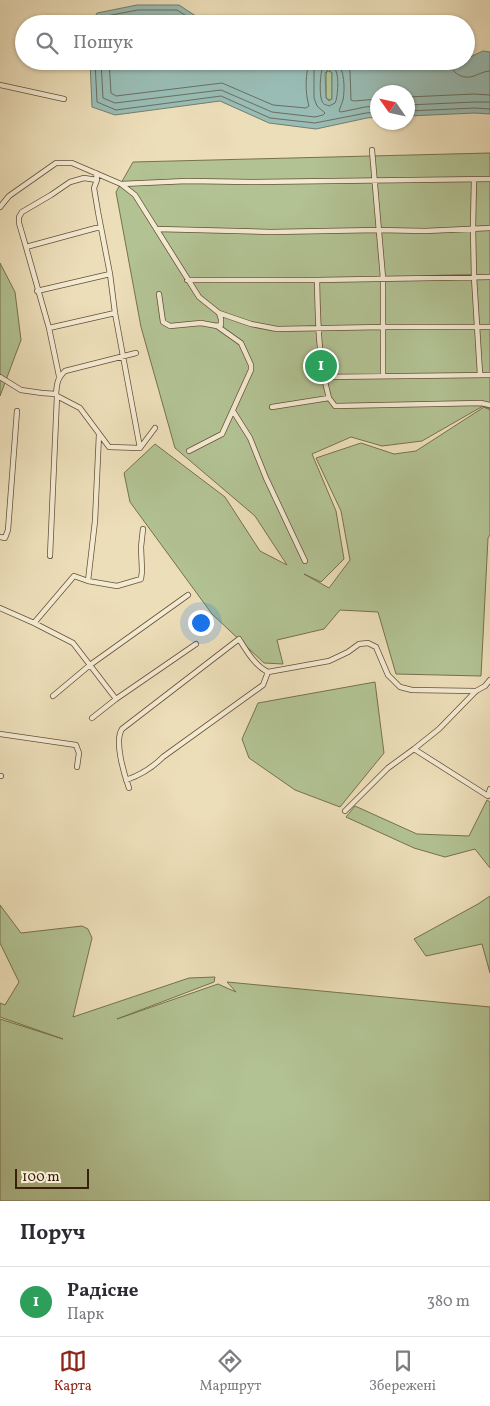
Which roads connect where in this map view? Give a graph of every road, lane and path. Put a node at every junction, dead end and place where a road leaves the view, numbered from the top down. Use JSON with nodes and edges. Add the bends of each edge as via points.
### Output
{"nodes":[{"id":1,"x":0,"y":85,"type":"edge"},
{"id":2,"x":64,"y":99,"type":"dead end"},
{"id":3,"x":372,"y":150,"type":"dead end"},
{"id":4,"x":96,"y":173,"type":"junction"},
{"id":5,"x":474,"y":179,"type":"junction"},
{"id":6,"x":490,"y":179,"type":"edge"},
{"id":7,"x":97,"y":180,"type":"junction"},
{"id":8,"x":374,"y":180,"type":"junction"},
{"id":9,"x":121,"y":184,"type":"junction"},
{"id":10,"x":0,"y":207,"type":"edge"},
{"id":11,"x":101,"y":228,"type":"junction"},
{"id":12,"x":472,"y":228,"type":"junction"},
{"id":13,"x":490,"y":228,"type":"edge"},
{"id":14,"x":157,"y":229,"type":"junction"},
{"id":15,"x":378,"y":230,"type":"junction"},
{"id":16,"x":26,"y":247,"type":"junction"},
{"id":17,"x":110,"y":274,"type":"junction"},
{"id":18,"x":474,"y":277,"type":"junction"},
{"id":19,"x":490,"y":277,"type":"edge"},
{"id":20,"x":383,"y":278,"type":"junction"},
{"id":21,"x":188,"y":280,"type":"junction"},
{"id":22,"x":316,"y":280,"type":"junction"},
{"id":23,"x":37,"y":291,"type":"junction"},
{"id":24,"x":159,"y":294,"type":"dead end"},
{"id":25,"x":115,"y":313,"type":"junction"},
{"id":26,"x":219,"y":313,"type":"junction"},
{"id":27,"x":217,"y":326,"type":"junction"},
{"id":28,"x":383,"y":327,"type":"junction"},
{"id":29,"x":478,"y":327,"type":"junction"},
{"id":30,"x":490,"y":327,"type":"edge"},
{"id":31,"x":49,"y":328,"type":"junction"},
{"id":32,"x":318,"y":328,"type":"junction"},
{"id":33,"x":136,"y":353,"type":"dead end"},
{"id":34,"x":124,"y":356,"type":"junction"},
{"id":35,"x":480,"y":374,"type":"junction"},
{"id":36,"x":490,"y":375,"type":"edge"},
{"id":37,"x":59,"y":376,"type":"junction"},
{"id":38,"x":383,"y":376,"type":"junction"},
{"id":39,"x":323,"y":377,"type":"junction"},
{"id":40,"x":0,"y":378,"type":"edge"},
{"id":41,"x":56,"y":395,"type":"junction"},
{"id":42,"x":329,"y":398,"type":"junction"},
{"id":43,"x":490,"y":404,"type":"edge"},
{"id":44,"x":272,"y":407,"type":"dead end"},
{"id":45,"x":233,"y":410,"type":"junction"},
{"id":46,"x":17,"y":411,"type":"dead end"},
{"id":47,"x":156,"y":428,"type":"dead end"},
{"id":48,"x":99,"y":433,"type":"junction"},
{"id":49,"x":140,"y":448,"type":"junction"},
{"id":50,"x":189,"y":451,"type":"dead end"},
{"id":51,"x":144,"y":529,"type":"dead end"},
{"id":52,"x":0,"y":537,"type":"edge"},
{"id":53,"x":50,"y":556,"type":"dead end"},
{"id":54,"x":305,"y":560,"type":"dead end"},
{"id":55,"x":88,"y":581,"type":"junction"},
{"id":56,"x":188,"y":596,"type":"dead end"},
{"id":57,"x":1,"y":610,"type":"edge"},
{"id":58,"x":34,"y":623,"type":"junction"},
{"id":59,"x":196,"y":644,"type":"dead end"},
{"id":60,"x":90,"y":665,"type":"junction"},
{"id":61,"x":268,"y":672,"type":"junction"},
{"id":62,"x":490,"y":680,"type":"edge"},
{"id":63,"x":488,"y":686,"type":"edge"},
{"id":64,"x":476,"y":691,"type":"junction"},
{"id":65,"x":53,"y":696,"type":"dead end"},
{"id":66,"x":116,"y":699,"type":"junction"},
{"id":67,"x":92,"y":718,"type":"dead end"},
{"id":68,"x":0,"y":734,"type":"edge"},
{"id":69,"x":414,"y":749,"type":"junction"},
{"id":70,"x":77,"y":767,"type":"dead end"},
{"id":71,"x":126,"y":780,"type":"junction"},
{"id":72,"x":129,"y":788,"type":"dead end"},
{"id":73,"x":490,"y":789,"type":"edge"},
{"id":74,"x":345,"y":811,"type":"dead end"}],
"edges":[{"from":1,"to":2,"type":"street"},
{"from":3,"to":8,"type":"street"},
{"from":4,"to":7,"type":"street"},
{"from":4,"to":9,"type":"street"},
{"from":4,"to":10,"type":"street","via":[[72,163],[56,163],[9,196]]},
{"from":5,"to":6,"type":"street"},
{"from":5,"to":8,"type":"street"},
{"from":5,"to":12,"type":"street"},
{"from":7,"to":11,"type":"street","via":[[94,188]]},
{"from":7,"to":16,"type":"street","via":[[84,178],[70,182],[22,212],[19,223]]},
{"from":8,"to":9,"type":"street"},
{"from":8,"to":15,"type":"street"},
{"from":9,"to":14,"type":"street","via":[[135,195]]},
{"from":11,"to":16,"type":"street"},
{"from":11,"to":17,"type":"street"},
{"from":12,"to":13,"type":"street"},
{"from":12,"to":15,"type":"street"},
{"from":12,"to":18,"type":"street"},
{"from":14,"to":15,"type":"street"},
{"from":14,"to":21,"type":"street"},
{"from":15,"to":20,"type":"street"},
{"from":16,"to":23,"type":"street"},
{"from":17,"to":23,"type":"street"},
{"from":17,"to":25,"type":"street"},
{"from":18,"to":19,"type":"street"},
{"from":18,"to":20,"type":"street"},
{"from":18,"to":29,"type":"street"},
{"from":20,"to":22,"type":"street"},
{"from":20,"to":28,"type":"street"},
{"from":21,"to":22,"type":"street"},
{"from":21,"to":26,"type":"street","via":[[199,297]]},
{"from":22,"to":32,"type":"street"},
{"from":23,"to":31,"type":"street"},
{"from":24,"to":27,"type":"street","via":[[166,325],[201,323]]},
{"from":25,"to":31,"type":"street"},
{"from":25,"to":34,"type":"street"},
{"from":26,"to":27,"type":"street","via":[[221,325]]},
{"from":26,"to":32,"type":"street","via":[[276,329]]},
{"from":27,"to":45,"type":"street","via":[[241,343],[251,365]]},
{"from":28,"to":29,"type":"street"},
{"from":28,"to":32,"type":"street"},
{"from":28,"to":38,"type":"street"},
{"from":29,"to":30,"type":"street"},
{"from":29,"to":35,"type":"street"},
{"from":31,"to":37,"type":"street"},
{"from":32,"to":39,"type":"street"},
{"from":33,"to":34,"type":"street"},
{"from":34,"to":37,"type":"street","via":[[65,371]]},
{"from":34,"to":49,"type":"street"},
{"from":35,"to":36,"type":"street"},
{"from":35,"to":38,"type":"street"},
{"from":37,"to":41,"type":"street"},
{"from":38,"to":39,"type":"street"},
{"from":39,"to":42,"type":"street"},
{"from":40,"to":41,"type":"street","via":[[21,390]]},
{"from":41,"to":48,"type":"street","via":[[80,408]]},
{"from":41,"to":53,"type":"street"},
{"from":42,"to":43,"type":"street","via":[[335,406]]},
{"from":42,"to":44,"type":"street"},
{"from":45,"to":50,"type":"street","via":[[222,434]]},
{"from":45,"to":54,"type":"street","via":[[250,438]]},
{"from":46,"to":52,"type":"street","via":[[8,530],[6,538]]},
{"from":47,"to":49,"type":"street"},
{"from":48,"to":49,"type":"street","via":[[109,447]]},
{"from":48,"to":55,"type":"street","via":[[95,522]]},
{"from":51,"to":55,"type":"street","via":[[140,579],[117,586]]},
{"from":55,"to":58,"type":"street","via":[[74,576]]},
{"from":56,"to":60,"type":"street"},
{"from":57,"to":58,"type":"street"},
{"from":58,"to":60,"type":"street","via":[[73,643]]},
{"from":59,"to":66,"type":"street"},
{"from":60,"to":65,"type":"street"},
{"from":60,"to":66,"type":"street"},
{"from":61,"to":64,"type":"street","via":[[329,661],[368,642],[376,647],[388,675],[400,686],[412,690]]},
{"from":61,"to":71,"type":"street","via":[[263,685],[150,769]]},
{"from":61,"to":71,"type":"street","via":[[255,662],[239,639],[122,729],[119,741]]},
{"from":62,"to":63,"type":"street"},
{"from":63,"to":64,"type":"street"},
{"from":64,"to":69,"type":"street"},
{"from":66,"to":67,"type":"street"},
{"from":68,"to":70,"type":"street","via":[[76,744],[79,753]]},
{"from":69,"to":73,"type":"street","via":[[488,796]]},
{"from":69,"to":74,"type":"street","via":[[388,768]]},
{"from":71,"to":72,"type":"street"}]}
